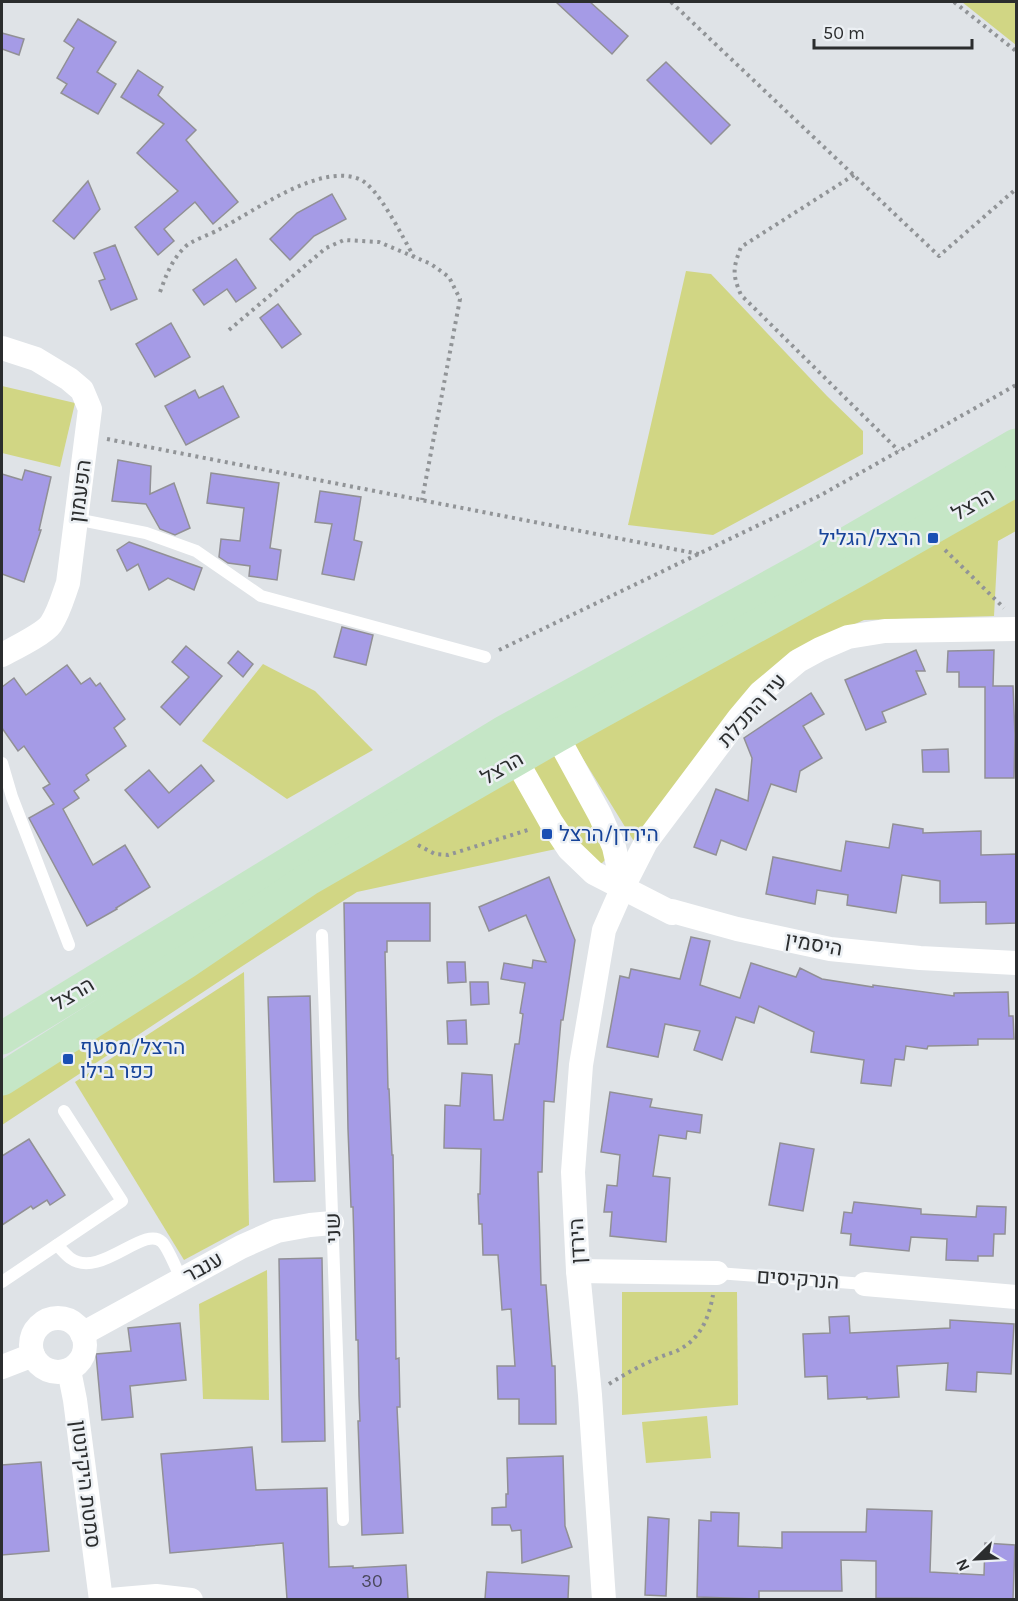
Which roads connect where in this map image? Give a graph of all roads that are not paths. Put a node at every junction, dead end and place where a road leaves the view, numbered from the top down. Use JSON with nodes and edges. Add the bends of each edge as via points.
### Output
{"nodes":[{"id":1,"x":2,"y":348,"type":"edge"},
{"id":2,"x":1017,"y":445,"type":"edge"},
{"id":3,"x":1017,"y":480,"type":"edge"},
{"id":4,"x":76,"y":519,"type":"junction"},
{"id":5,"x":1013,"y":621,"type":"edge"},
{"id":6,"x":2,"y":655,"type":"edge"},
{"id":7,"x":485,"y":657,"type":"road end"},
{"id":8,"x":557,"y":736,"type":"junction"},
{"id":9,"x":516,"y":760,"type":"junction"},
{"id":10,"x":2,"y":763,"type":"edge"},
{"id":11,"x":5,"y":788,"type":"edge"},
{"id":12,"x":623,"y":887,"type":"junction"},
{"id":13,"x":322,"y":935,"type":"dead end"},
{"id":14,"x":69,"y":945,"type":"dead end"},
{"id":15,"x":1017,"y":963,"type":"edge"},
{"id":16,"x":2,"y":1038,"type":"edge"},
{"id":17,"x":2,"y":1078,"type":"edge"},
{"id":18,"x":64,"y":1111,"type":"dead end"},
{"id":19,"x":332,"y":1223,"type":"junction"},
{"id":20,"x":57,"y":1245,"type":"junction"},
{"id":21,"x":578,"y":1271,"type":"junction"},
{"id":22,"x":717,"y":1273,"type":"joint"},
{"id":23,"x":181,"y":1279,"type":"junction"},
{"id":24,"x":2,"y":1282,"type":"edge"},
{"id":25,"x":865,"y":1284,"type":"joint"},
{"id":26,"x":1017,"y":1297,"type":"edge"},
{"id":27,"x":82,"y":1334,"type":"junction"},
{"id":28,"x":33,"y":1355,"type":"junction"},
{"id":29,"x":2,"y":1367,"type":"edge"},
{"id":30,"x":69,"y":1370,"type":"junction"},
{"id":31,"x":343,"y":1520,"type":"dead end"},
{"id":32,"x":101,"y":1599,"type":"edge"},
{"id":33,"x":110,"y":1599,"type":"edge"},
{"id":34,"x":191,"y":1599,"type":"edge"},
{"id":35,"x":604,"y":1599,"type":"edge"}],
"edges":[{"from":1,"to":4,"type":"street","name":"הפעמון","via":[[36,358],[82,390],[90,409]]},
{"from":2,"to":16,"type":"main road","name":"הרצל","via":[[502,733]]},
{"from":3,"to":8,"type":"main road","name":"הרצל"},
{"from":4,"to":6,"type":"street","name":"הפעמון","via":[[68,583],[50,626]]},
{"from":4,"to":7,"type":"lane","via":[[146,533],[195,551],[261,596]]},
{"from":5,"to":12,"type":"street","name":"עין התכלת","via":[[848,637],[798,661],[760,693],[739,718],[646,842]]},
{"from":8,"to":9,"type":"main road","name":"הרצל"},
{"from":8,"to":12,"type":"street","via":[[614,847]]},
{"from":9,"to":12,"type":"street","name":"היסמין","via":[[570,849],[594,873]]},
{"from":9,"to":17,"type":"main road","name":"הרצל","via":[[307,880]]},
{"from":10,"to":11,"type":"lane"},
{"from":11,"to":14,"type":"lane"},
{"from":12,"to":15,"type":"street","name":"היסמין","via":[[672,913],[830,949]]},
{"from":12,"to":21,"type":"street","name":"הירדן","via":[[604,930],[581,1065],[573,1172]]},
{"from":13,"to":19,"type":"lane","name":"שני"},
{"from":18,"to":20,"type":"lane","via":[[122,1201]]},
{"from":19,"to":23,"type":"street","name":"ענבר","via":[[276,1231]]},
{"from":19,"to":31,"type":"lane","name":"שני"},
{"from":20,"to":23,"type":"lane","via":[[71,1259],[90,1263],[144,1239],[157,1238]]},
{"from":20,"to":24,"type":"lane"},
{"from":21,"to":22,"type":"street","name":"הנרקיסים"},
{"from":21,"to":35,"type":"street","name":"הירדן"},
{"from":22,"to":25,"type":"lane","name":"הנרקיסים"},
{"from":23,"to":27,"type":"street","name":"ענבר"},
{"from":25,"to":26,"type":"street","name":"הנרקיסים"},
{"from":27,"to":28,"type":"street","via":[[73,1323],[60,1318],[43,1323],[32,1337]]},
{"from":27,"to":30,"type":"street","via":[[84,1350]]},
{"from":28,"to":29,"type":"street"},
{"from":28,"to":30,"type":"street","via":[[44,1368]]},
{"from":30,"to":32,"type":"street","name":"סמטת היקינטון"},
{"from":33,"to":34,"type":"street"}]}
